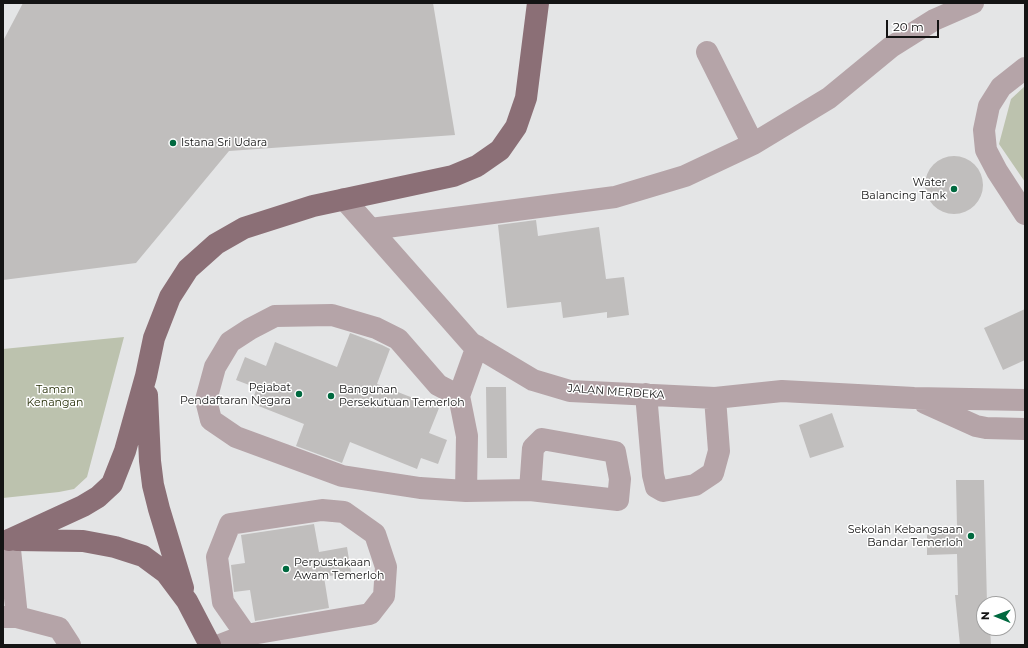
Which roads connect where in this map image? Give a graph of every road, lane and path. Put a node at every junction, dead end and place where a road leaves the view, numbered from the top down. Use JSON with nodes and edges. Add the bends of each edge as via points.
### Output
{"nodes":[{"id":1,"x":538,"y":3,"type":"edge"},
{"id":2,"x":973,"y":3,"type":"edge"},
{"id":3,"x":707,"y":52,"type":"dead end"},
{"id":4,"x":1025,"y":68,"type":"edge"},
{"id":5,"x":753,"y":144,"type":"junction"},
{"id":6,"x":344,"y":199,"type":"junction"},
{"id":7,"x":1025,"y":214,"type":"edge"},
{"id":8,"x":371,"y":230,"type":"junction"},
{"id":9,"x":478,"y":346,"type":"junction"},
{"id":10,"x":146,"y":376,"type":"junction"},
{"id":11,"x":646,"y":394,"type":"junction"},
{"id":12,"x":460,"y":396,"type":"junction"},
{"id":13,"x":715,"y":398,"type":"junction"},
{"id":14,"x":914,"y":398,"type":"junction"},
{"id":15,"x":1025,"y":400,"type":"edge"},
{"id":16,"x":1025,"y":429,"type":"edge"},
{"id":17,"x":466,"y":490,"type":"junction"},
{"id":18,"x":530,"y":490,"type":"dead end"},
{"id":19,"x":6,"y":540,"type":"edge"},
{"id":20,"x":187,"y":601,"type":"junction"},
{"id":21,"x":10,"y":617,"type":"edge"},
{"id":22,"x":246,"y":635,"type":"junction"},
{"id":23,"x":70,"y":645,"type":"edge"},
{"id":24,"x":210,"y":645,"type":"edge"},
{"id":25,"x":220,"y":645,"type":"edge"}],
"edges":[{"from":1,"to":6,"type":"main road","via":[[526,98],[516,127],[500,150],[477,166],[452,176]]},
{"from":2,"to":5,"type":"street","via":[[934,20],[891,47],[829,98]]},
{"from":3,"to":5,"type":"street"},
{"from":4,"to":7,"type":"street","via":[[1001,87],[989,106],[984,130],[986,150]]},
{"from":5,"to":8,"type":"street","via":[[684,176],[615,198]]},
{"from":6,"to":8,"type":"street","name":"JALAN MERDEKA"},
{"from":6,"to":10,"type":"main road","via":[[244,228],[210,249],[188,269],[170,297],[154,338]]},
{"from":8,"to":9,"type":"street","name":"JALAN MERDEKA","via":[[471,342]]},
{"from":9,"to":11,"type":"street","name":"JALAN MERDEKA","via":[[533,380],[570,391]]},
{"from":9,"to":12,"type":"street"},
{"from":10,"to":19,"type":"main road","via":[[125,451],[112,484],[83,506]]},
{"from":10,"to":20,"type":"main road","via":[[153,485]]},
{"from":11,"to":13,"type":"street","name":"JALAN MERDEKA"},
{"from":11,"to":13,"type":"street","via":[[653,475],[656,487],[663,491],[695,485],[713,473],[719,450]]},
{"from":12,"to":17,"type":"street","via":[[467,436]]},
{"from":12,"to":17,"type":"street","via":[[438,386],[398,339],[376,328],[332,315],[274,316],[230,342],[215,367],[206,400],[211,420],[236,437],[278,454],[342,476],[420,488]]},
{"from":13,"to":14,"type":"street","name":"JALAN MERDEKA","via":[[782,392]]},
{"from":14,"to":15,"type":"street","name":"JALAN MERDEKA"},
{"from":14,"to":16,"type":"street","name":"JALAN MERDEKA","via":[[976,426]]},
{"from":17,"to":18,"type":"street"},
{"from":19,"to":20,"type":"main road","via":[[83,540],[143,556],[166,573]]},
{"from":19,"to":21,"type":"street"},
{"from":20,"to":24,"type":"main road"},
{"from":21,"to":23,"type":"street","via":[[59,628]]},
{"from":22,"to":22,"type":"street","via":[[370,614],[384,596],[386,567],[375,534],[344,512],[322,510],[230,524],[217,558],[223,602]]},
{"from":22,"to":25,"type":"street"}]}
